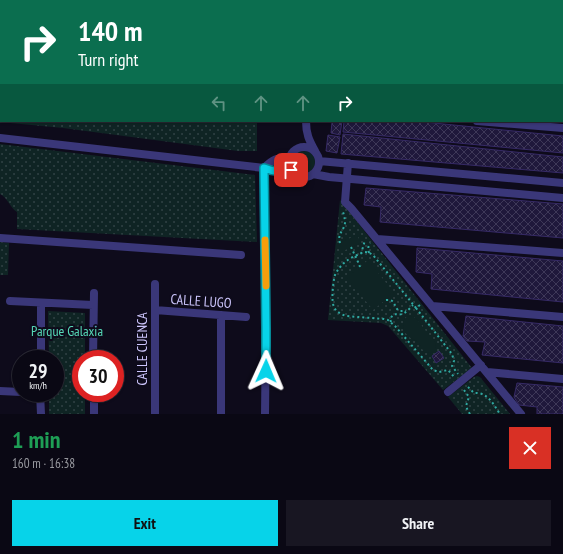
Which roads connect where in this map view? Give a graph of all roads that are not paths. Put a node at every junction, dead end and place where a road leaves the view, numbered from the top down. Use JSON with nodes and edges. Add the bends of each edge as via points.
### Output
{"nodes":[{"id":1,"x":306,"y":122,"type":"edge"},
{"id":2,"x":492,"y":122,"type":"edge"},
{"id":3,"x":551,"y":122,"type":"edge"},
{"id":4,"x":563,"y":127,"type":"edge"},
{"id":5,"x":0,"y":138,"type":"edge"},
{"id":6,"x":289,"y":157,"type":"junction"},
{"id":7,"x":318,"y":157,"type":"junction"},
{"id":8,"x":348,"y":163,"type":"junction"},
{"id":9,"x":264,"y":168,"type":"junction"},
{"id":10,"x":291,"y":170,"type":"junction"},
{"id":11,"x":313,"y":174,"type":"junction"},
{"id":12,"x":347,"y":179,"type":"junction"},
{"id":13,"x":563,"y":183,"type":"edge"},
{"id":14,"x":563,"y":198,"type":"edge"},
{"id":15,"x":374,"y":236,"type":"junction"},
{"id":16,"x":0,"y":238,"type":"edge"},
{"id":17,"x":563,"y":253,"type":"edge"},
{"id":18,"x":242,"y":255,"type":"dead end"},
{"id":19,"x":155,"y":284,"type":"dead end"},
{"id":20,"x":94,"y":293,"type":"dead end"},
{"id":21,"x":10,"y":301,"type":"dead end"},
{"id":22,"x":41,"y":303,"type":"junction"},
{"id":23,"x":430,"y":303,"type":"junction"},
{"id":24,"x":93,"y":305,"type":"junction"},
{"id":25,"x":155,"y":310,"type":"junction"},
{"id":26,"x":221,"y":315,"type":"junction"},
{"id":27,"x":246,"y":317,"type":"dead end"},
{"id":28,"x":563,"y":317,"type":"edge"},
{"id":29,"x":40,"y":350,"type":"edge"},
{"id":30,"x":93,"y":350,"type":"edge"},
{"id":31,"x":481,"y":365,"type":"junction"},
{"id":32,"x":487,"y":372,"type":"junction"},
{"id":33,"x":563,"y":379,"type":"edge"},
{"id":34,"x":0,"y":391,"type":"edge"},
{"id":35,"x":12,"y":392,"type":"edge"},
{"id":36,"x":448,"y":392,"type":"dead end"},
{"id":37,"x":40,"y":402,"type":"edge"},
{"id":38,"x":94,"y":402,"type":"edge"},
{"id":39,"x":41,"y":414,"type":"edge"},
{"id":40,"x":94,"y":414,"type":"edge"},
{"id":41,"x":155,"y":414,"type":"edge"},
{"id":42,"x":221,"y":414,"type":"edge"},
{"id":43,"x":265,"y":414,"type":"edge"},
{"id":44,"x":521,"y":414,"type":"edge"}],
"edges":[{"from":1,"to":7,"type":"street","via":[[308,137]]},
{"from":2,"to":4,"type":"street"},
{"from":3,"to":4,"type":"street"},
{"from":5,"to":9,"type":"street"},
{"from":6,"to":7,"type":"street","via":[[297,148],[303,147],[314,151]]},
{"from":6,"to":9,"type":"street","via":[[279,158]]},
{"from":6,"to":10,"type":"street"},
{"from":7,"to":8,"type":"street"},
{"from":7,"to":11,"type":"street","via":[[319,166]]},
{"from":8,"to":12,"type":"street"},
{"from":8,"to":13,"type":"street"},
{"from":9,"to":10,"type":"street","via":[[272,172]]},
{"from":9,"to":43,"type":"street"},
{"from":10,"to":11,"type":"street","via":[[298,176]]},
{"from":11,"to":12,"type":"street"},
{"from":12,"to":14,"type":"street"},
{"from":12,"to":15,"type":"street","via":[[345,202]]},
{"from":15,"to":17,"type":"street"},
{"from":15,"to":23,"type":"street"},
{"from":16,"to":18,"type":"street"},
{"from":19,"to":25,"type":"street","name":"CALLE CUENCA"},
{"from":20,"to":24,"type":"street"},
{"from":21,"to":22,"type":"street"},
{"from":22,"to":24,"type":"street"},
{"from":22,"to":29,"type":"street"},
{"from":23,"to":28,"type":"street"},
{"from":23,"to":31,"type":"street"},
{"from":24,"to":30,"type":"street"},
{"from":25,"to":26,"type":"street","name":"CALLE LUGO"},
{"from":25,"to":41,"type":"street","name":"CALLE CUENCA"},
{"from":26,"to":27,"type":"street","name":"CALLE LUGO"},
{"from":26,"to":42,"type":"street"},
{"from":31,"to":32,"type":"street"},
{"from":31,"to":36,"type":"street"},
{"from":32,"to":33,"type":"street"},
{"from":32,"to":44,"type":"street"},
{"from":34,"to":35,"type":"street"},
{"from":37,"to":39,"type":"street"},
{"from":38,"to":40,"type":"street"}]}
